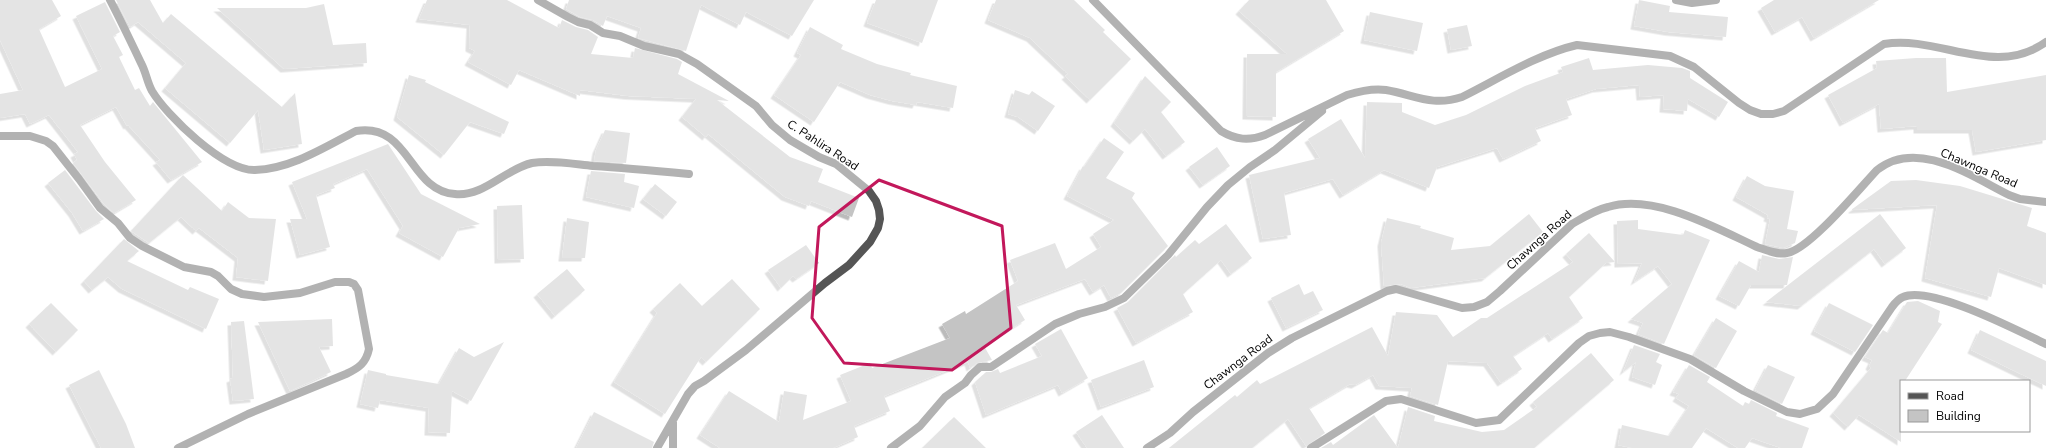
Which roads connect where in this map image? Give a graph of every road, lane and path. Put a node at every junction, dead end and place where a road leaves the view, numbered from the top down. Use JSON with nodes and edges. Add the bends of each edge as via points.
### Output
{"nodes":[{"id":1,"x":110,"y":0,"type":"edge"},
{"id":2,"x":538,"y":0,"type":"edge"},
{"id":3,"x":1093,"y":0,"type":"edge"},
{"id":4,"x":1676,"y":0,"type":"edge"},
{"id":5,"x":1716,"y":0,"type":"edge"},
{"id":6,"x":2046,"y":42,"type":"edge"},
{"id":7,"x":1334,"y":101,"type":"junction"},
{"id":8,"x":0,"y":136,"type":"edge"},
{"id":9,"x":689,"y":174,"type":"dead end"},
{"id":10,"x":2046,"y":202,"type":"edge"},
{"id":11,"x":2046,"y":344,"type":"edge"},
{"id":12,"x":672,"y":421,"type":"junction"},
{"id":13,"x":178,"y":448,"type":"edge"},
{"id":14,"x":657,"y":448,"type":"edge"},
{"id":15,"x":673,"y":448,"type":"edge"},
{"id":16,"x":891,"y":448,"type":"edge"},
{"id":17,"x":1147,"y":448,"type":"edge"},
{"id":18,"x":1311,"y":448,"type":"edge"}],
"edges":[{"from":1,"to":9,"type":"street","via":[[158,100],[207,147],[229,163],[241,168],[253,170],[277,167],[307,156],[356,131],[372,130],[399,144],[420,174],[436,189],[455,194],[478,191],[519,167],[533,163],[563,163]]},
{"from":2,"to":12,"type":"street","name":"C. Pahlira Road","via":[[568,18],[590,25],[603,33],[679,54],[697,64],[756,106],[772,125],[790,140],[836,164],[869,191],[879,210],[878,228],[870,242],[849,265],[746,350],[694,386]]},
{"from":3,"to":7,"type":"street","via":[[1222,131],[1230,136],[1252,139],[1265,136]]},
{"from":4,"to":5,"type":"street","via":[[1692,3]]},
{"from":6,"to":7,"type":"street","via":[[2027,53],[1996,58],[1910,43],[1884,44],[1784,111],[1773,114],[1761,114],[1739,103],[1694,67],[1670,56],[1591,45],[1563,48],[1449,101],[1436,102],[1389,91],[1373,90],[1354,92]]},
{"from":7,"to":16,"type":"street","via":[[1228,185],[1164,259],[1124,298],[1055,324],[991,367],[980,367],[966,383],[945,397],[920,426]]},
{"from":8,"to":13,"type":"street","via":[[30,136],[46,141],[53,146],[100,208],[118,223],[130,238],[184,267],[211,272],[236,292],[253,296],[277,296],[300,293],[335,282],[354,284],[358,290],[369,349],[362,365],[224,424]]},
{"from":10,"to":17,"type":"street","name":"Chawnga Road","via":[[2020,199],[1934,161],[1907,158],[1894,160],[1877,170],[1807,243],[1787,253],[1757,247],[1677,213],[1640,204],[1609,206],[1572,224],[1487,302],[1462,308],[1396,289],[1292,338],[1268,353],[1170,433]]},
{"from":11,"to":18,"type":"street","via":[[1997,320],[1951,303],[1920,296],[1903,297],[1892,307],[1833,394],[1817,408],[1800,414],[1787,412],[1744,391],[1690,359],[1618,334],[1600,333],[1589,336],[1579,343],[1499,420],[1476,423],[1402,399],[1393,399],[1379,405]]},
{"from":12,"to":14,"type":"street","name":"C. Pahlira Road"},
{"from":12,"to":15,"type":"street"}]}
